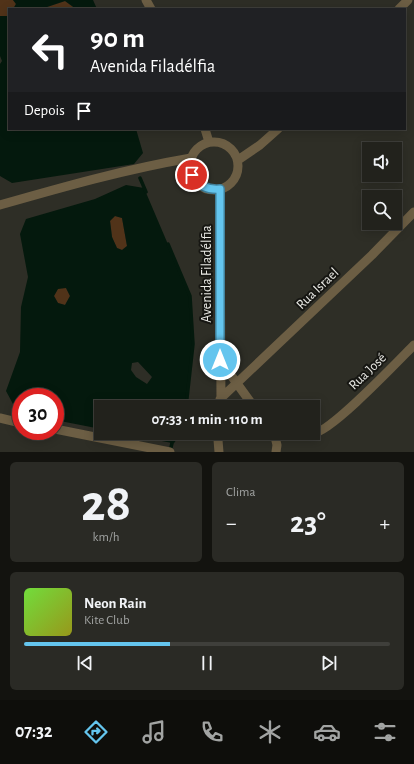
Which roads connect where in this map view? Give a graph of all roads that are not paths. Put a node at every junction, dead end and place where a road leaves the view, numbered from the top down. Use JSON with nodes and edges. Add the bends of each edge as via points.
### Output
{"nodes":[{"id":1,"x":408,"y":0,"type":"edge"},
{"id":2,"x":400,"y":8,"type":"edge"},
{"id":3,"x":205,"y":130,"type":"edge"},
{"id":4,"x":277,"y":130,"type":"edge"},
{"id":5,"x":209,"y":142,"type":"junction"},
{"id":6,"x":191,"y":158,"type":"junction"},
{"id":7,"x":238,"y":160,"type":"junction"},
{"id":8,"x":220,"y":189,"type":"junction"},
{"id":9,"x":0,"y":205,"type":"edge"},
{"id":10,"x":414,"y":212,"type":"edge"},
{"id":11,"x":414,"y":345,"type":"edge"},
{"id":12,"x":220,"y":360,"type":"junction"},
{"id":13,"x":237,"y":384,"type":"junction"},
{"id":14,"x":220,"y":400,"type":"edge"},
{"id":15,"x":223,"y":400,"type":"edge"},
{"id":16,"x":249,"y":400,"type":"edge"},
{"id":17,"x":0,"y":418,"type":"edge"},
{"id":18,"x":12,"y":421,"type":"edge"},
{"id":19,"x":320,"y":431,"type":"edge"},
{"id":20,"x":64,"y":432,"type":"edge"},
{"id":21,"x":218,"y":440,"type":"edge"},
{"id":22,"x":276,"y":440,"type":"edge"},
{"id":23,"x":170,"y":452,"type":"edge"},
{"id":24,"x":219,"y":452,"type":"edge"},
{"id":25,"x":276,"y":452,"type":"edge"}],
"edges":[{"from":1,"to":2,"type":"street"},
{"from":3,"to":5,"type":"street"},
{"from":4,"to":7,"type":"street"},
{"from":5,"to":6,"type":"street","via":[[201,145]]},
{"from":5,"to":7,"type":"street","via":[[219,141],[228,145]]},
{"from":6,"to":8,"type":"street","via":[[190,167],[197,182],[212,190]]},
{"from":6,"to":9,"type":"street","via":[[145,167]]},
{"from":7,"to":8,"type":"street","via":[[239,170],[235,178],[229,185]]},
{"from":8,"to":12,"type":"street","name":"Avenida Filadélfia"},
{"from":10,"to":13,"type":"street","name":"Rua Israel"},
{"from":11,"to":19,"type":"street","name":"Rua José","via":[[339,417]]},
{"from":12,"to":13,"type":"street"},
{"from":12,"to":14,"type":"street","name":"Avenida Filadélfia"},
{"from":13,"to":15,"type":"street","name":"Rua Israel"},
{"from":13,"to":16,"type":"street"},
{"from":17,"to":18,"type":"street"},
{"from":20,"to":23,"type":"street"},
{"from":21,"to":24,"type":"street"},
{"from":22,"to":25,"type":"street"}]}
